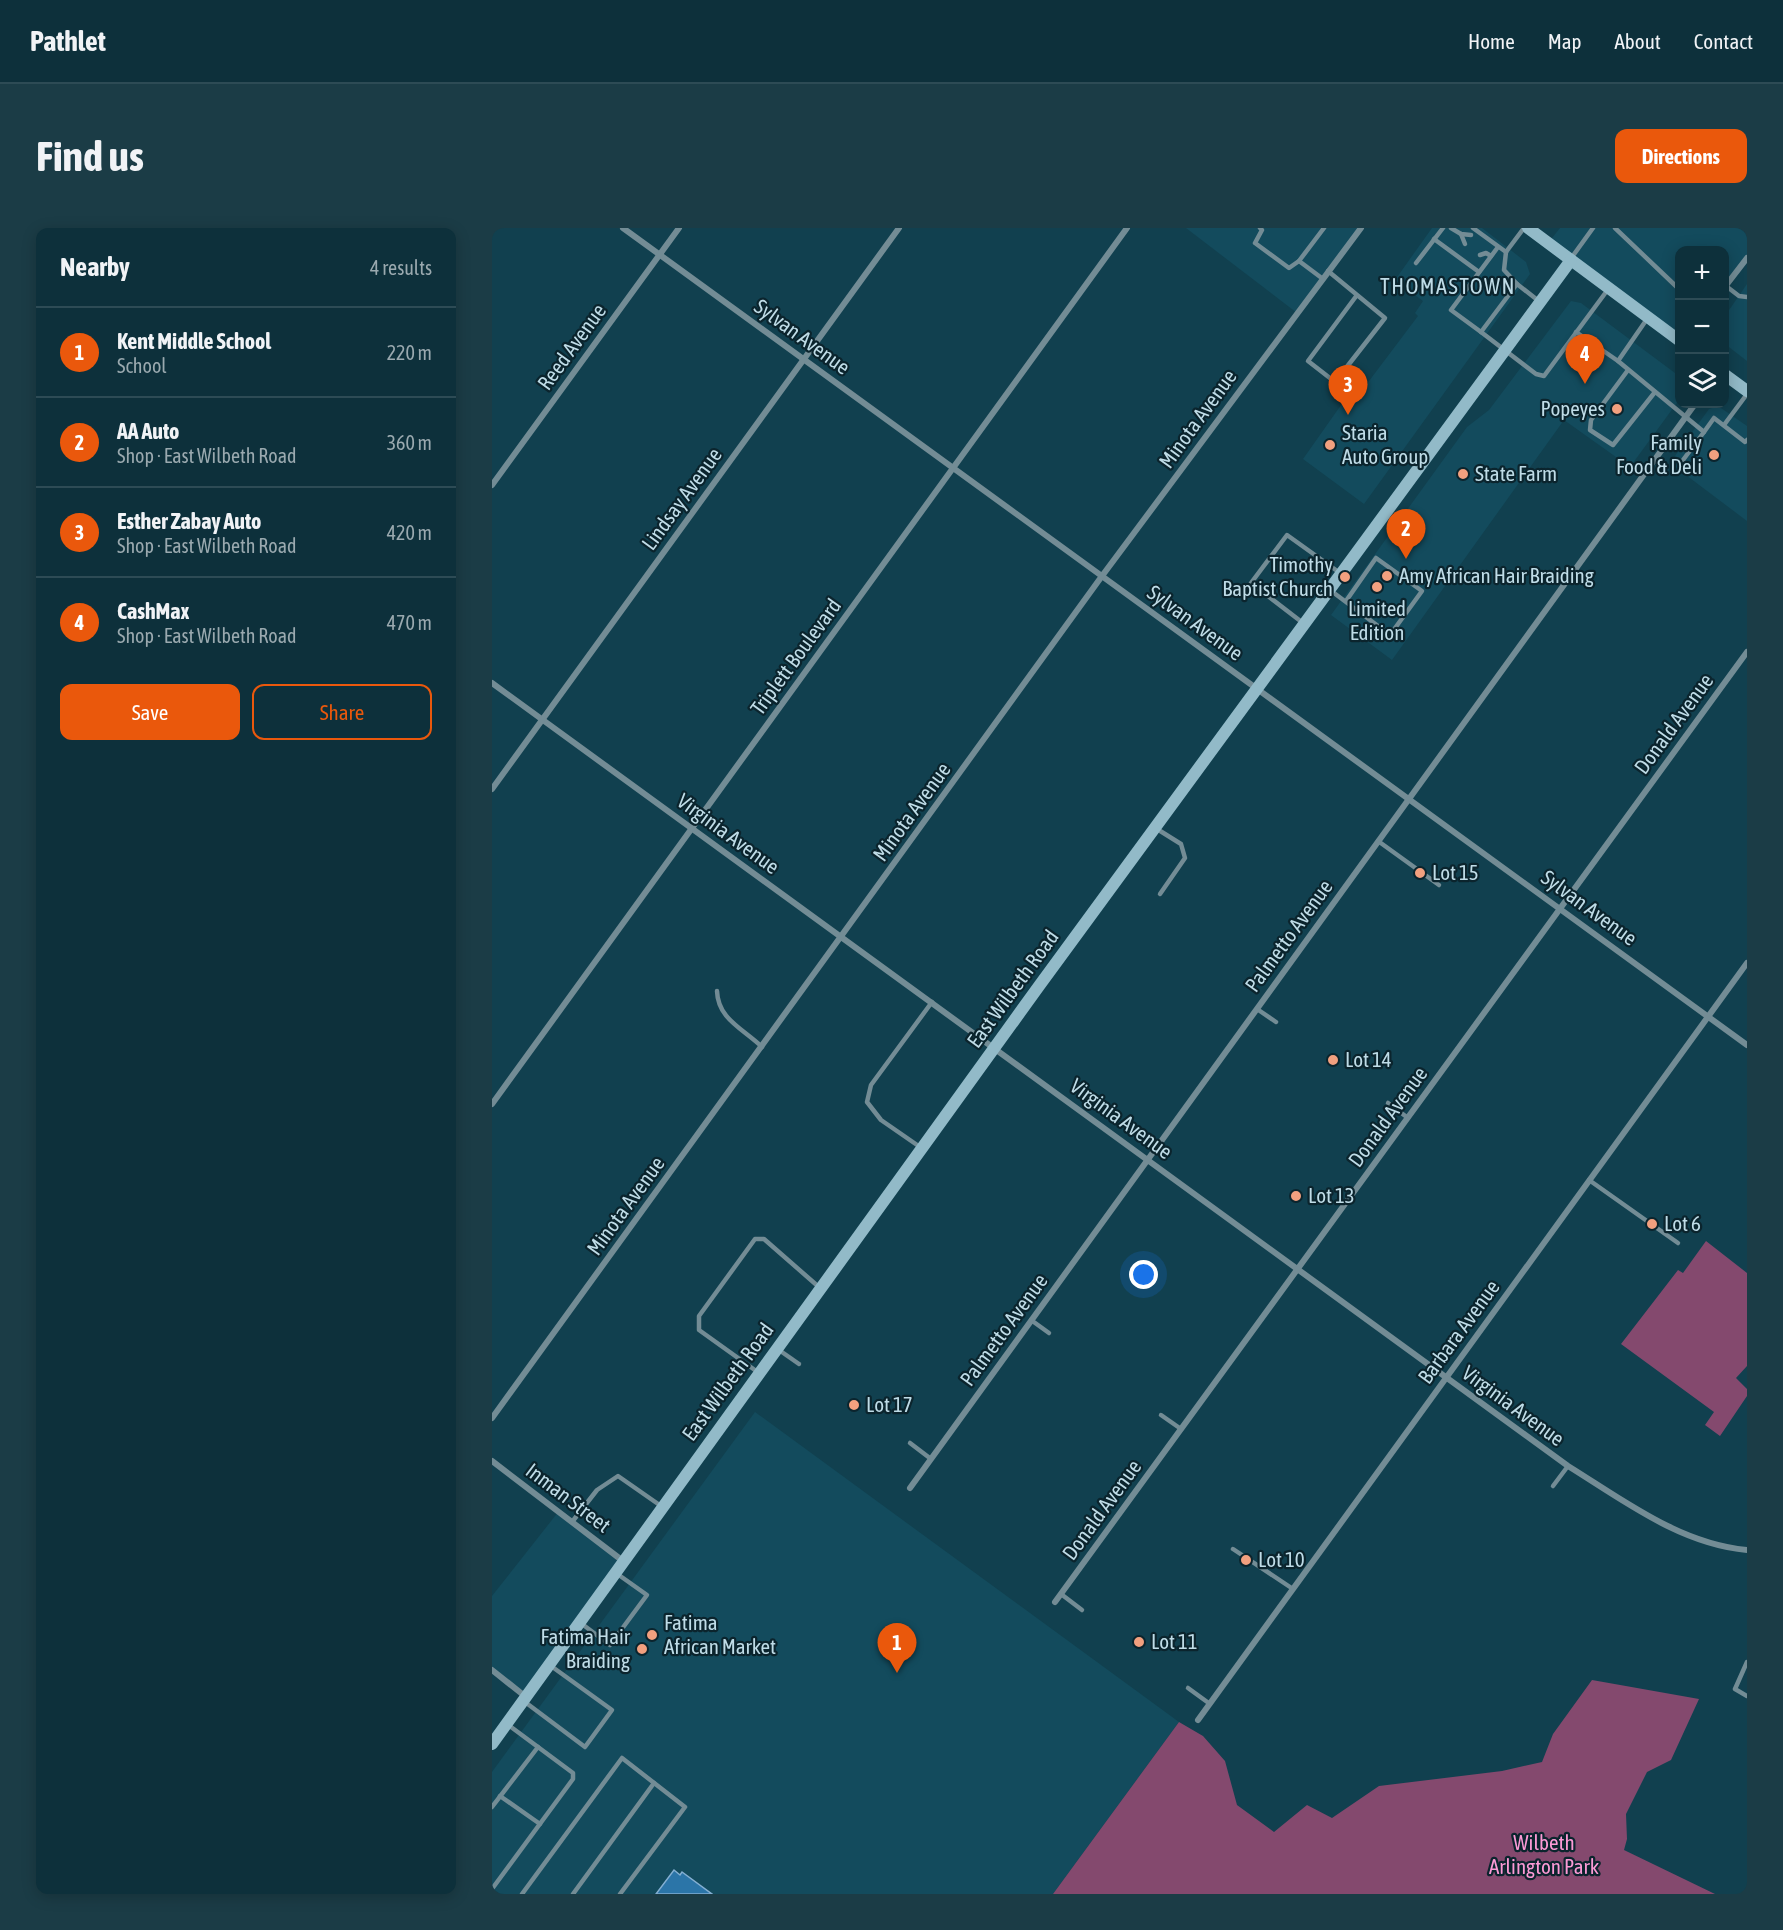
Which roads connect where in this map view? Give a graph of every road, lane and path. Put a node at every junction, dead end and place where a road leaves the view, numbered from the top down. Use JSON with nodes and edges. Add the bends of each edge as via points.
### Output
{"nodes":[{"id":1,"x":623,"y":228,"type":"edge"},
{"id":2,"x":679,"y":228,"type":"edge"},
{"id":3,"x":899,"y":228,"type":"edge"},
{"id":4,"x":1127,"y":228,"type":"edge"},
{"id":5,"x":1260,"y":228,"type":"edge"},
{"id":6,"x":1324,"y":228,"type":"edge"},
{"id":7,"x":1361,"y":228,"type":"edge"},
{"id":8,"x":1443,"y":228,"type":"edge"},
{"id":9,"x":1451,"y":228,"type":"edge"},
{"id":10,"x":1473,"y":228,"type":"edge"},
{"id":11,"x":1524,"y":228,"type":"edge"},
{"id":12,"x":1528,"y":228,"type":"edge"},
{"id":13,"x":1593,"y":228,"type":"edge"},
{"id":14,"x":1616,"y":228,"type":"edge"},
{"id":15,"x":1461,"y":234,"type":"junction"},
{"id":16,"x":1472,"y":235,"type":"dead end"},
{"id":17,"x":1434,"y":239,"type":"junction"},
{"id":18,"x":1465,"y":244,"type":"dead end"},
{"id":19,"x":1486,"y":246,"type":"dead end"},
{"id":20,"x":1498,"y":247,"type":"junction"},
{"id":21,"x":1506,"y":252,"type":"junction"},
{"id":22,"x":659,"y":254,"type":"junction"},
{"id":23,"x":1480,"y":255,"type":"dead end"},
{"id":24,"x":1488,"y":255,"type":"junction"},
{"id":25,"x":1747,"y":258,"type":"edge"},
{"id":26,"x":1570,"y":260,"type":"junction"},
{"id":27,"x":1299,"y":261,"type":"junction"},
{"id":28,"x":1416,"y":263,"type":"dead end"},
{"id":29,"x":1328,"y":271,"type":"junction"},
{"id":30,"x":1479,"y":272,"type":"junction"},
{"id":31,"x":1323,"y":279,"type":"junction"},
{"id":32,"x":1729,"y":282,"type":"edge"},
{"id":33,"x":1517,"y":284,"type":"junction"},
{"id":34,"x":1675,"y":285,"type":"edge"},
{"id":35,"x":1609,"y":288,"type":"junction"},
{"id":36,"x":1729,"y":290,"type":"edge"},
{"id":37,"x":1357,"y":295,"type":"junction"},
{"id":38,"x":1747,"y":297,"type":"edge"},
{"id":39,"x":1541,"y":302,"type":"junction"},
{"id":40,"x":1648,"y":318,"type":"junction"},
{"id":41,"x":1576,"y":332,"type":"junction"},
{"id":42,"x":1481,"y":333,"type":"junction"},
{"id":43,"x":1675,"y":337,"type":"edge"},
{"id":44,"x":1505,"y":351,"type":"junction"},
{"id":45,"x":803,"y":359,"type":"junction"},
{"id":46,"x":1618,"y":362,"type":"junction"},
{"id":47,"x":1628,"y":370,"type":"junction"},
{"id":48,"x":1729,"y":377,"type":"edge"},
{"id":49,"x":1655,"y":392,"type":"junction"},
{"id":50,"x":1747,"y":392,"type":"edge"},
{"id":51,"x":1692,"y":408,"type":"edge"},
{"id":52,"x":1685,"y":417,"type":"junction"},
{"id":53,"x":1724,"y":425,"type":"junction"},
{"id":54,"x":1704,"y":432,"type":"junction"},
{"id":55,"x":1747,"y":440,"type":"edge"},
{"id":56,"x":1683,"y":460,"type":"dead end"},
{"id":57,"x":952,"y":468,"type":"junction"},
{"id":58,"x":492,"y":485,"type":"edge"},
{"id":59,"x":1340,"y":573,"type":"junction"},
{"id":60,"x":1102,"y":576,"type":"junction"},
{"id":61,"x":1328,"y":588,"type":"junction"},
{"id":62,"x":1346,"y":602,"type":"junction"},
{"id":63,"x":1303,"y":622,"type":"junction"},
{"id":64,"x":1747,"y":652,"type":"edge"},
{"id":65,"x":492,"y":683,"type":"edge"},
{"id":66,"x":1256,"y":688,"type":"junction"},
{"id":67,"x":543,"y":720,"type":"junction"},
{"id":68,"x":492,"y":789,"type":"edge"},
{"id":69,"x":1408,"y":799,"type":"junction"},
{"id":70,"x":691,"y":827,"type":"junction"},
{"id":71,"x":1155,"y":827,"type":"junction"},
{"id":72,"x":1378,"y":841,"type":"junction"},
{"id":73,"x":1439,"y":885,"type":"dead end"},
{"id":74,"x":1160,"y":894,"type":"dead end"},
{"id":75,"x":1561,"y":908,"type":"junction"},
{"id":76,"x":841,"y":937,"type":"junction"},
{"id":77,"x":1747,"y":963,"type":"edge"},
{"id":78,"x":717,"y":991,"type":"dead end"},
{"id":79,"x":932,"y":1002,"type":"junction"},
{"id":80,"x":1257,"y":1008,"type":"junction"},
{"id":81,"x":1709,"y":1015,"type":"junction"},
{"id":82,"x":1276,"y":1022,"type":"dead end"},
{"id":83,"x":1747,"y":1045,"type":"edge"},
{"id":84,"x":762,"y":1047,"type":"junction"},
{"id":85,"x":995,"y":1047,"type":"junction"},
{"id":86,"x":1388,"y":1103,"type":"dead end"},
{"id":87,"x":492,"y":1104,"type":"edge"},
{"id":88,"x":1408,"y":1118,"type":"junction"},
{"id":89,"x":922,"y":1148,"type":"junction"},
{"id":90,"x":1147,"y":1158,"type":"junction"},
{"id":91,"x":1590,"y":1180,"type":"junction"},
{"id":92,"x":1678,"y":1243,"type":"dead end"},
{"id":93,"x":1298,"y":1269,"type":"junction"},
{"id":94,"x":820,"y":1288,"type":"junction"},
{"id":95,"x":1031,"y":1320,"type":"junction"},
{"id":96,"x":1049,"y":1333,"type":"dead end"},
{"id":97,"x":777,"y":1348,"type":"junction"},
{"id":98,"x":800,"y":1364,"type":"dead end"},
{"id":99,"x":759,"y":1373,"type":"junction"},
{"id":100,"x":1446,"y":1378,"type":"junction"},
{"id":101,"x":1161,"y":1415,"type":"dead end"},
{"id":102,"x":492,"y":1418,"type":"edge"},
{"id":103,"x":1181,"y":1429,"type":"junction"},
{"id":104,"x":910,"y":1443,"type":"dead end"},
{"id":105,"x":930,"y":1459,"type":"junction"},
{"id":106,"x":492,"y":1461,"type":"edge"},
{"id":107,"x":1568,"y":1466,"type":"junction"},
{"id":108,"x":1553,"y":1486,"type":"dead end"},
{"id":109,"x":910,"y":1488,"type":"dead end"},
{"id":110,"x":662,"y":1507,"type":"junction"},
{"id":111,"x":572,"y":1522,"type":"junction"},
{"id":112,"x":1233,"y":1549,"type":"dead end"},
{"id":113,"x":1747,"y":1551,"type":"edge"},
{"id":114,"x":623,"y":1561,"type":"junction"},
{"id":115,"x":615,"y":1572,"type":"junction"},
{"id":116,"x":1293,"y":1589,"type":"junction"},
{"id":117,"x":1061,"y":1594,"type":"junction"},
{"id":118,"x":1055,"y":1602,"type":"dead end"},
{"id":119,"x":1082,"y":1610,"type":"dead end"},
{"id":120,"x":579,"y":1623,"type":"junction"},
{"id":121,"x":1747,"y":1662,"type":"edge"},
{"id":122,"x":549,"y":1665,"type":"junction"},
{"id":123,"x":492,"y":1670,"type":"edge"},
{"id":124,"x":1188,"y":1688,"type":"dead end"},
{"id":125,"x":1747,"y":1696,"type":"edge"},
{"id":126,"x":524,"y":1699,"type":"junction"},
{"id":127,"x":1210,"y":1704,"type":"junction"},
{"id":128,"x":1198,"y":1720,"type":"dead end"},
{"id":129,"x":506,"y":1724,"type":"junction"},
{"id":130,"x":492,"y":1744,"type":"edge"},
{"id":131,"x":538,"y":1747,"type":"junction"},
{"id":132,"x":654,"y":1783,"type":"junction"},
{"id":133,"x":500,"y":1796,"type":"junction"},
{"id":134,"x":493,"y":1804,"type":"edge"},
{"id":135,"x":540,"y":1824,"type":"junction"},
{"id":136,"x":492,"y":1889,"type":"edge"},
{"id":137,"x":522,"y":1894,"type":"edge"},
{"id":138,"x":573,"y":1894,"type":"edge"},
{"id":139,"x":621,"y":1894,"type":"edge"}],
"edges":[{"from":1,"to":22,"type":"street","name":"Sylvan Avenue"},
{"from":2,"to":22,"type":"street","name":"Reed Avenue"},
{"from":3,"to":45,"type":"street","name":"Lindsay Avenue"},
{"from":4,"to":57,"type":"street","name":"Triplett Boulevard"},
{"from":5,"to":27,"type":"lane","via":[[1255,243],[1289,268]]},
{"from":6,"to":27,"type":"lane"},
{"from":7,"to":29,"type":"street","name":"Minota Avenue"},
{"from":8,"to":17,"type":"lane"},
{"from":9,"to":15,"type":"lane"},
{"from":10,"to":20,"type":"lane"},
{"from":11,"to":21,"type":"lane"},
{"from":12,"to":26,"type":"main road"},
{"from":13,"to":26,"type":"lane"},
{"from":14,"to":34,"type":"lane"},
{"from":15,"to":16,"type":"lane"},
{"from":15,"to":18,"type":"lane"},
{"from":17,"to":28,"type":"lane"},
{"from":17,"to":30,"type":"lane"},
{"from":19,"to":24,"type":"lane"},
{"from":20,"to":21,"type":"lane"},
{"from":20,"to":24,"type":"lane"},
{"from":21,"to":33,"type":"lane","via":[[1504,270]]},
{"from":22,"to":45,"type":"street","name":"Sylvan Avenue"},
{"from":22,"to":58,"type":"street","name":"Reed Avenue"},
{"from":23,"to":24,"type":"lane"},
{"from":24,"to":30,"type":"lane"},
{"from":25,"to":32,"type":"street"},
{"from":26,"to":35,"type":"main road"},
{"from":26,"to":39,"type":"main road","name":"East Wilbeth Road"},
{"from":27,"to":31,"type":"lane"},
{"from":29,"to":31,"type":"street","name":"Minota Avenue"},
{"from":29,"to":37,"type":"lane"},
{"from":30,"to":42,"type":"lane","via":[[1451,310]]},
{"from":31,"to":60,"type":"street","name":"Minota Avenue"},
{"from":33,"to":39,"type":"lane"},
{"from":33,"to":42,"type":"lane"},
{"from":35,"to":40,"type":"main road"},
{"from":35,"to":41,"type":"lane"},
{"from":36,"to":38,"type":"lane"},
{"from":37,"to":37,"type":"lane","via":[[1385,318],[1335,382],[1308,361]]},
{"from":39,"to":44,"type":"main road","name":"East Wilbeth Road"},
{"from":40,"to":43,"type":"main road"},
{"from":40,"to":46,"type":"lane"},
{"from":41,"to":44,"type":"lane","via":[[1544,376]]},
{"from":41,"to":46,"type":"lane"},
{"from":42,"to":44,"type":"lane"},
{"from":44,"to":59,"type":"main road","name":"East Wilbeth Road"},
{"from":45,"to":57,"type":"street","name":"Sylvan Avenue"},
{"from":45,"to":67,"type":"street","name":"Lindsay Avenue"},
{"from":46,"to":47,"type":"lane"},
{"from":47,"to":49,"type":"lane"},
{"from":47,"to":49,"type":"lane","via":[[1591,420],[1590,430],[1614,445]]},
{"from":48,"to":50,"type":"main road"},
{"from":49,"to":52,"type":"lane"},
{"from":50,"to":53,"type":"lane"},
{"from":51,"to":52,"type":"street","name":"Palmetto Avenue"},
{"from":52,"to":54,"type":"lane"},
{"from":52,"to":69,"type":"street","name":"Palmetto Avenue"},
{"from":53,"to":54,"type":"lane","via":[[1714,418]]},
{"from":53,"to":55,"type":"lane"},
{"from":54,"to":56,"type":"lane"},
{"from":57,"to":60,"type":"street","name":"Sylvan Avenue"},
{"from":57,"to":70,"type":"street","name":"Triplett Boulevard"},
{"from":59,"to":61,"type":"main road","name":"East Wilbeth Road"},
{"from":59,"to":63,"type":"lane","via":[[1287,535],[1251,583]]},
{"from":60,"to":66,"type":"street","name":"Sylvan Avenue"},
{"from":60,"to":76,"type":"street","name":"Minota Avenue"},
{"from":61,"to":62,"type":"lane"},
{"from":61,"to":63,"type":"main road","name":"East Wilbeth Road"},
{"from":62,"to":62,"type":"lane","via":[[1390,635],[1422,591],[1376,558]]},
{"from":63,"to":66,"type":"main road","name":"East Wilbeth Road"},
{"from":64,"to":75,"type":"street","name":"Donald Avenue"},
{"from":65,"to":67,"type":"street","name":"Virginia Avenue"},
{"from":66,"to":69,"type":"street","name":"Sylvan Avenue"},
{"from":66,"to":71,"type":"main road","name":"East Wilbeth Road"},
{"from":67,"to":68,"type":"street","name":"Lindsay Avenue"},
{"from":67,"to":70,"type":"street","name":"Virginia Avenue"},
{"from":69,"to":72,"type":"street","name":"Palmetto Avenue"},
{"from":69,"to":75,"type":"street","name":"Sylvan Avenue"},
{"from":70,"to":76,"type":"street","name":"Virginia Avenue"},
{"from":70,"to":87,"type":"street","name":"Triplett Boulevard"},
{"from":71,"to":74,"type":"lane","via":[[1180,844],[1185,858]]},
{"from":71,"to":85,"type":"main road","name":"East Wilbeth Road"},
{"from":72,"to":73,"type":"lane"},
{"from":72,"to":80,"type":"street","name":"Palmetto Avenue"},
{"from":75,"to":81,"type":"street","name":"Sylvan Avenue"},
{"from":75,"to":88,"type":"street","name":"Donald Avenue"},
{"from":76,"to":79,"type":"street","name":"Virginia Avenue"},
{"from":76,"to":84,"type":"street","name":"Minota Avenue"},
{"from":77,"to":81,"type":"street","name":"Barbara Avenue"},
{"from":78,"to":84,"type":"lane","via":[[723,1014]]},
{"from":79,"to":85,"type":"street","name":"Virginia Avenue"},
{"from":79,"to":89,"type":"lane","via":[[871,1085],[867,1102],[880,1120]]},
{"from":80,"to":82,"type":"lane"},
{"from":80,"to":90,"type":"street","name":"Palmetto Avenue"},
{"from":81,"to":83,"type":"street","name":"Sylvan Avenue"},
{"from":81,"to":91,"type":"street","name":"Barbara Avenue"},
{"from":84,"to":102,"type":"street","name":"Minota Avenue"},
{"from":85,"to":89,"type":"main road","name":"East Wilbeth Road"},
{"from":85,"to":90,"type":"street","name":"Virginia Avenue"},
{"from":86,"to":88,"type":"lane"},
{"from":88,"to":93,"type":"street","name":"Donald Avenue"},
{"from":89,"to":94,"type":"main road","name":"East Wilbeth Road"},
{"from":90,"to":93,"type":"street","name":"Virginia Avenue"},
{"from":90,"to":95,"type":"street","name":"Palmetto Avenue"},
{"from":91,"to":92,"type":"lane"},
{"from":91,"to":100,"type":"street","name":"Barbara Avenue"},
{"from":93,"to":100,"type":"street","name":"Virginia Avenue"},
{"from":93,"to":103,"type":"street","name":"Donald Avenue"},
{"from":94,"to":97,"type":"main road","name":"East Wilbeth Road"},
{"from":94,"to":99,"type":"lane","via":[[764,1239],[755,1239],[699,1316],[699,1330]]},
{"from":95,"to":96,"type":"lane"},
{"from":95,"to":105,"type":"street","name":"Palmetto Avenue"},
{"from":97,"to":98,"type":"lane"},
{"from":97,"to":99,"type":"main road","name":"East Wilbeth Road"},
{"from":99,"to":110,"type":"main road","name":"East Wilbeth Road"},
{"from":100,"to":107,"type":"street","name":"Virginia Avenue"},
{"from":100,"to":116,"type":"street","name":"Barbara Avenue"},
{"from":101,"to":103,"type":"lane"},
{"from":103,"to":117,"type":"street","name":"Donald Avenue"},
{"from":104,"to":105,"type":"lane"},
{"from":105,"to":109,"type":"street","name":"Palmetto Avenue"},
{"from":106,"to":111,"type":"street","name":"Inman Street"},
{"from":107,"to":108,"type":"lane"},
{"from":107,"to":113,"type":"street","name":"Virginia Avenue","via":[[1677,1531]]},
{"from":110,"to":111,"type":"lane","via":[[618,1476],[597,1490]]},
{"from":110,"to":114,"type":"main road","name":"East Wilbeth Road"},
{"from":111,"to":114,"type":"street","name":"Inman Street"},
{"from":112,"to":116,"type":"lane"},
{"from":114,"to":115,"type":"main road","name":"East Wilbeth Road"},
{"from":115,"to":120,"type":"main road","name":"East Wilbeth Road"},
{"from":115,"to":120,"type":"lane","via":[[646,1595],[610,1645]]},
{"from":116,"to":127,"type":"street","name":"Barbara Avenue"},
{"from":117,"to":118,"type":"street","name":"Donald Avenue"},
{"from":117,"to":119,"type":"lane"},
{"from":120,"to":122,"type":"main road","name":"East Wilbeth Road"},
{"from":121,"to":125,"type":"lane","via":[[1735,1689]]},
{"from":122,"to":126,"type":"main road","name":"East Wilbeth Road"},
{"from":122,"to":126,"type":"lane","via":[[612,1710],[585,1747]]},
{"from":123,"to":126,"type":"street"},
{"from":124,"to":127,"type":"lane"},
{"from":126,"to":129,"type":"main road","name":"East Wilbeth Road"},
{"from":127,"to":128,"type":"street","name":"Barbara Avenue"},
{"from":129,"to":130,"type":"main road","name":"East Wilbeth Road"},
{"from":129,"to":131,"type":"lane"},
{"from":131,"to":133,"type":"lane"},
{"from":131,"to":135,"type":"lane","via":[[573,1773],[573,1779]]},
{"from":132,"to":137,"type":"lane","via":[[622,1758]]},
{"from":132,"to":138,"type":"lane"},
{"from":132,"to":139,"type":"lane","via":[[685,1807]]},
{"from":133,"to":134,"type":"lane"},
{"from":133,"to":135,"type":"lane"},
{"from":135,"to":136,"type":"lane"}]}
